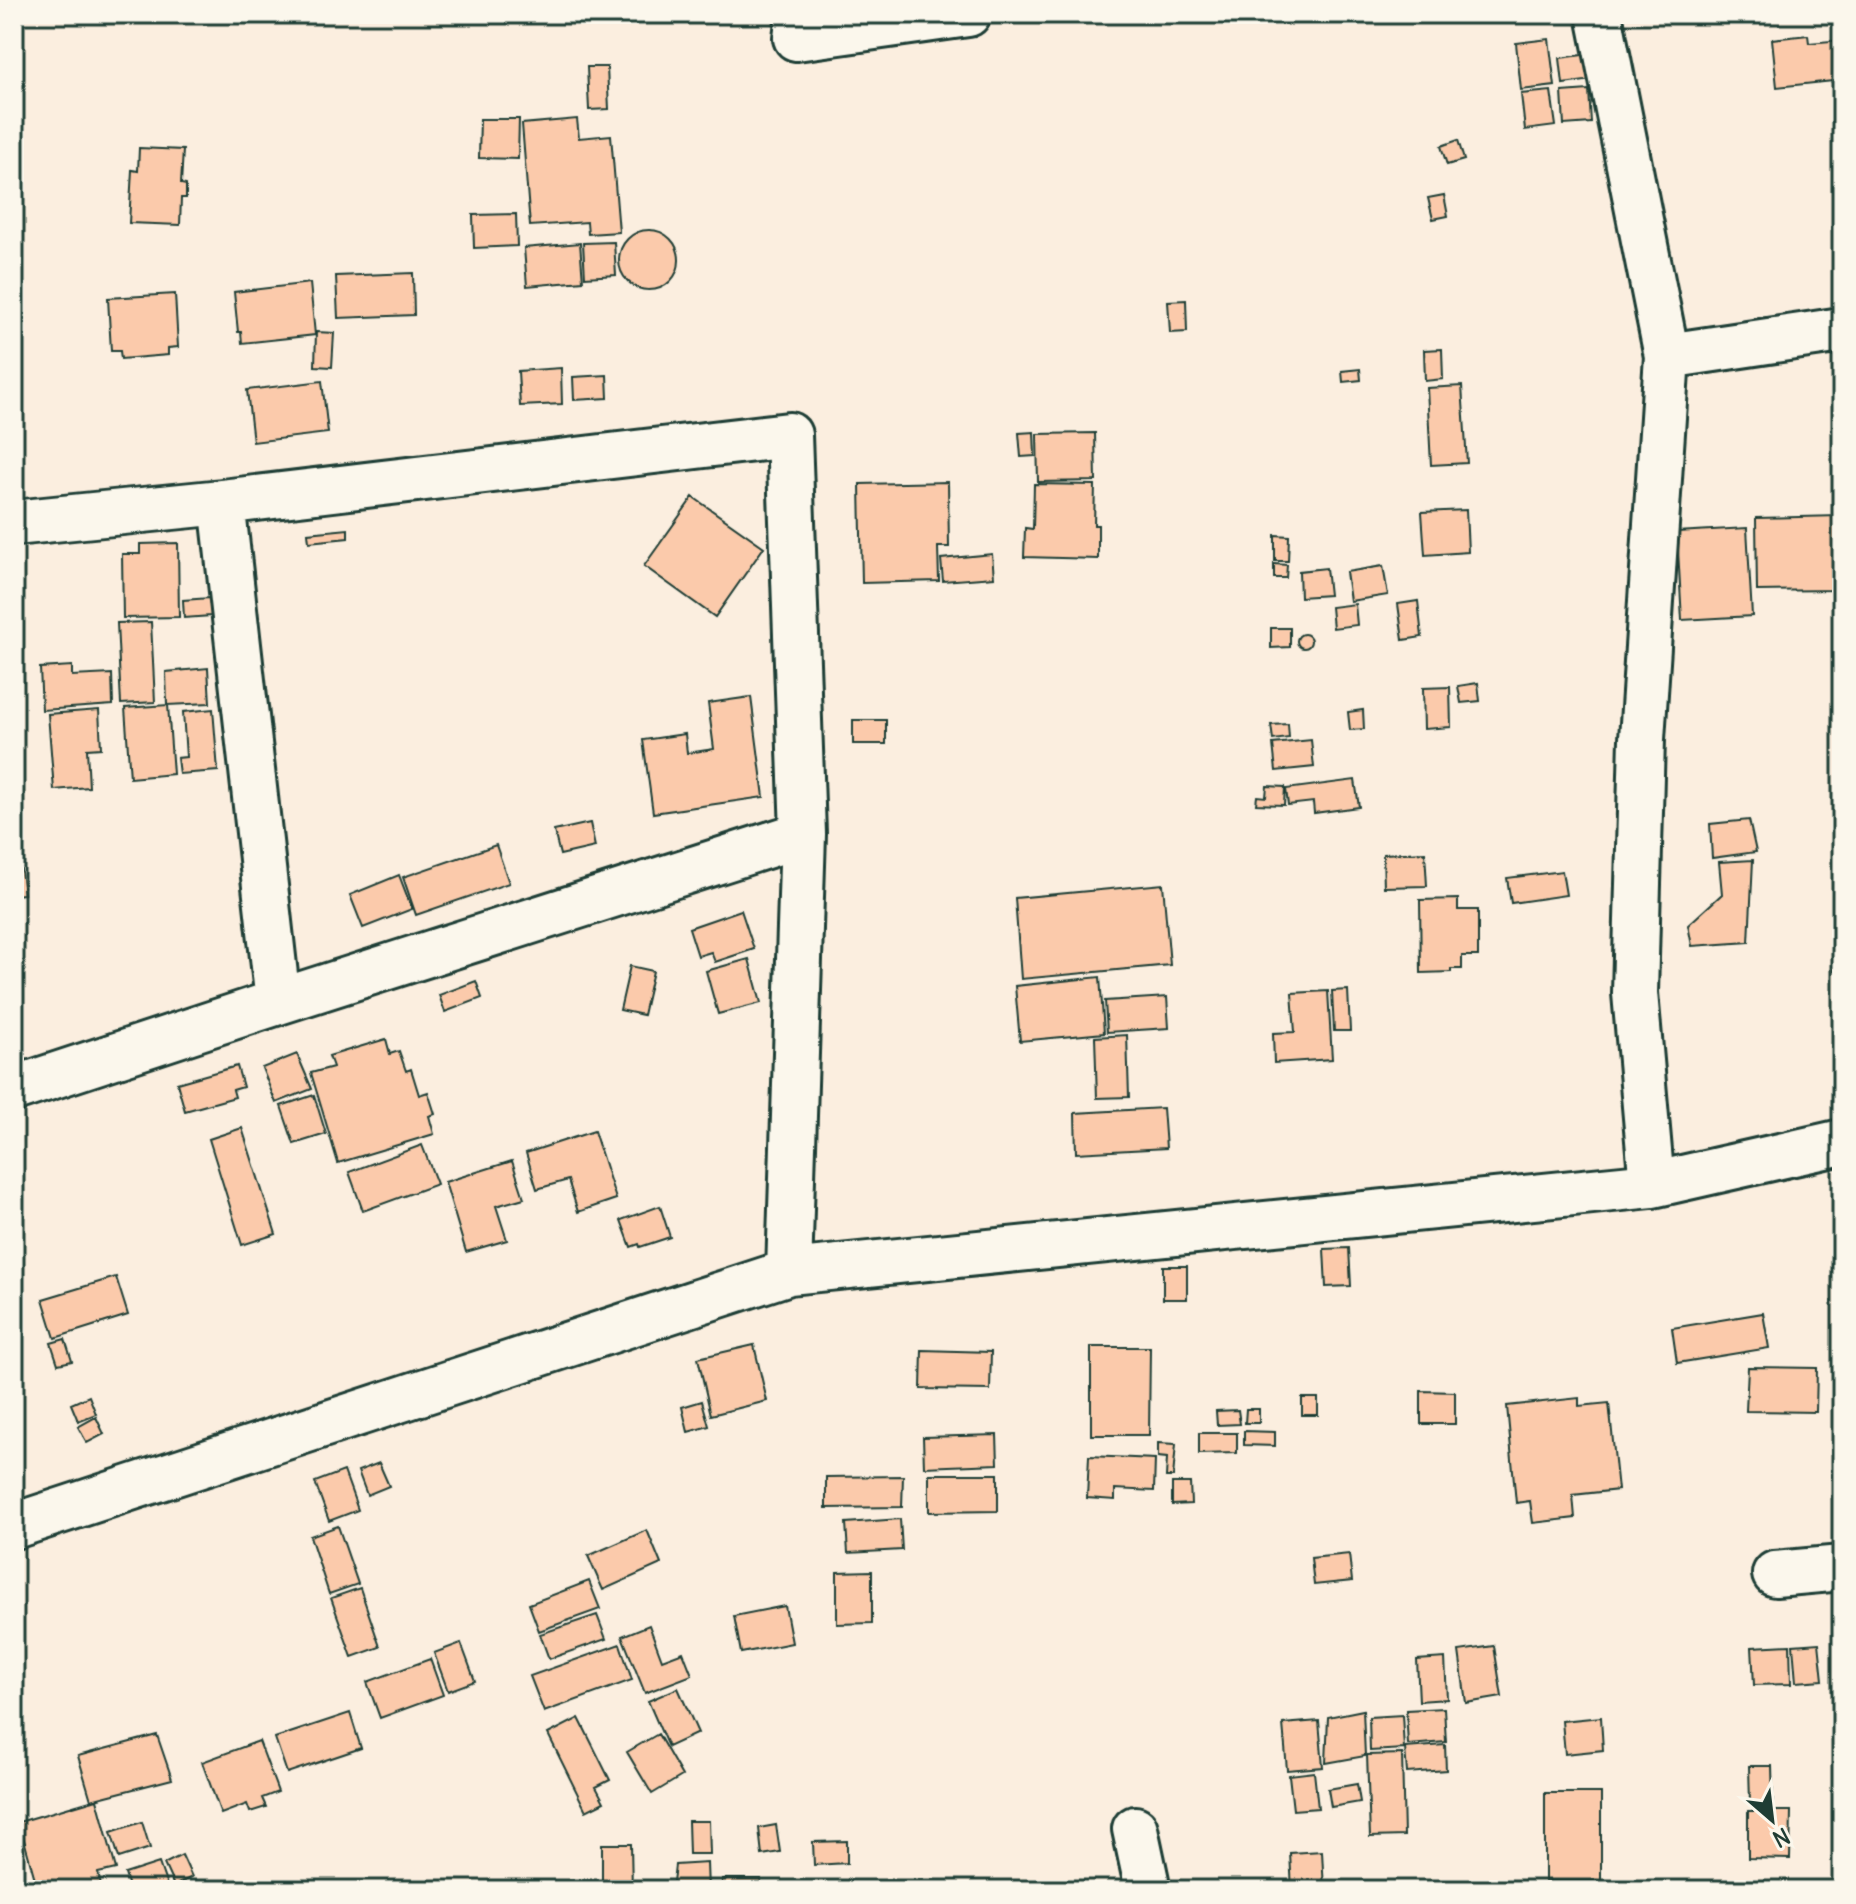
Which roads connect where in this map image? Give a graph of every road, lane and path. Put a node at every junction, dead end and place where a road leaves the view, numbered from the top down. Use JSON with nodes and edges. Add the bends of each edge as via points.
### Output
{"nodes":[{"id":1,"x":799,"y":14,"type":"edge"},
{"id":2,"x":968,"y":14,"type":"edge"},
{"id":3,"x":1599,"y":14,"type":"edge"},
{"id":4,"x":1842,"y":330,"type":"edge"},
{"id":5,"x":1667,"y":356,"type":"junction"},
{"id":6,"x":222,"y":502,"type":"junction"},
{"id":7,"x":14,"y":523,"type":"edge"},
{"id":8,"x":803,"y":834,"type":"junction"},
{"id":9,"x":278,"y":1002,"type":"junction"},
{"id":10,"x":14,"y":1089,"type":"edge"},
{"id":11,"x":1842,"y":1142,"type":"edge"},
{"id":12,"x":1652,"y":1185,"type":"junction"},
{"id":13,"x":789,"y":1272,"type":"junction"},
{"id":14,"x":14,"y":1526,"type":"edge"},
{"id":15,"x":1842,"y":1568,"type":"edge"},
{"id":16,"x":1775,"y":1574,"type":"dead end"},
{"id":17,"x":1135,"y":1829,"type":"dead end"},
{"id":18,"x":1148,"y":1890,"type":"edge"}],
"edges":[{"from":1,"to":2,"type":"street","via":[[796,38]]},
{"from":3,"to":5,"type":"street"},
{"from":4,"to":5,"type":"street"},
{"from":5,"to":12,"type":"street","via":[[1642,739],[1635,993]]},
{"from":6,"to":7,"type":"street"},
{"from":6,"to":8,"type":"street","via":[[789,435]]},
{"from":6,"to":9,"type":"street"},
{"from":8,"to":9,"type":"street"},
{"from":8,"to":13,"type":"street"},
{"from":9,"to":10,"type":"street"},
{"from":11,"to":12,"type":"street"},
{"from":12,"to":13,"type":"street"},
{"from":13,"to":14,"type":"street"},
{"from":15,"to":16,"type":"street"},
{"from":17,"to":18,"type":"street"}]}
